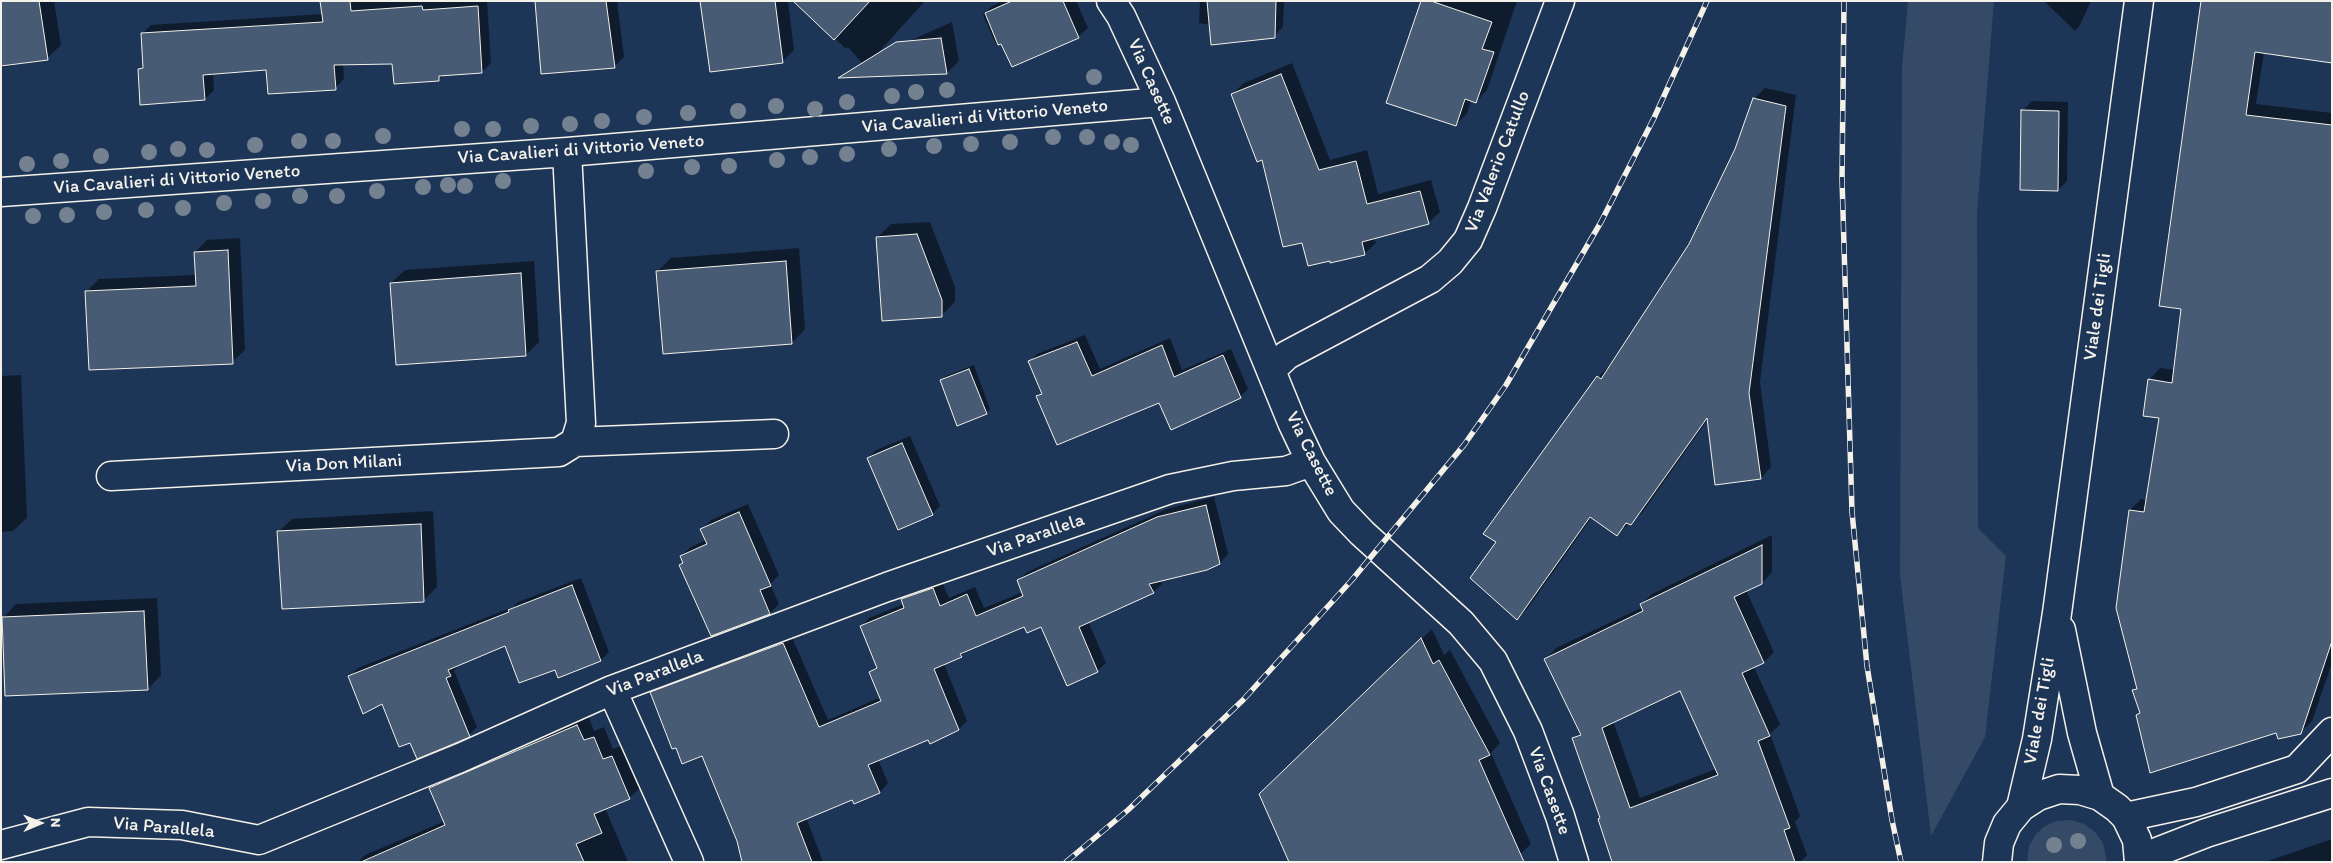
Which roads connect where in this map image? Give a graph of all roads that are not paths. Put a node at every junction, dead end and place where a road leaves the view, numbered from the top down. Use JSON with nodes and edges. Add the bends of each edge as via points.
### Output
{"nodes":[{"id":1,"x":1560,"y":1,"type":"edge"},
{"id":2,"x":2139,"y":1,"type":"edge"},
{"id":3,"x":1121,"y":6,"type":"edge"},
{"id":4,"x":1161,"y":102,"type":"junction"},
{"id":5,"x":567,"y":152,"type":"junction"},
{"id":6,"x":1,"y":192,"type":"edge"},
{"id":7,"x":1271,"y":370,"type":"junction"},
{"id":8,"x":774,"y":434,"type":"dead end"},
{"id":9,"x":575,"y":442,"type":"junction"},
{"id":10,"x":1311,"y":462,"type":"junction"},
{"id":11,"x":111,"y":476,"type":"dead end"},
{"id":12,"x":2057,"y":613,"type":"junction"},
{"id":13,"x":612,"y":690,"type":"junction"},
{"id":14,"x":2332,"y":732,"type":"edge"},
{"id":15,"x":2332,"y":793,"type":"edge"},
{"id":16,"x":2100,"y":796,"type":"junction"},
{"id":17,"x":2021,"y":807,"type":"junction"},
{"id":18,"x":2126,"y":817,"type":"junction"},
{"id":19,"x":1,"y":846,"type":"edge"},
{"id":20,"x":2139,"y":860,"type":"edge"},
{"id":21,"x":689,"y":862,"type":"edge"},
{"id":22,"x":1574,"y":862,"type":"edge"},
{"id":23,"x":1997,"y":862,"type":"edge"}],
"edges":[{"from":1,"to":7,"type":"street","name":"Via Valerio Catullo","via":[[1468,240],[1430,279],[1287,355]]},
{"from":2,"to":12,"type":"street","name":"Viale dei Tigli"},
{"from":3,"to":4,"type":"street","name":"Via Casette"},
{"from":4,"to":5,"type":"street","name":"Via Cavalieri di Vittorio Veneto"},
{"from":4,"to":7,"type":"street","name":"Via Casette"},
{"from":5,"to":6,"type":"street","name":"Via Cavalieri di Vittorio Veneto"},
{"from":5,"to":9,"type":"street","via":[[581,423]]},
{"from":7,"to":10,"type":"street","name":"Via Casette"},
{"from":8,"to":9,"type":"street","name":"Via Don Milani"},
{"from":9,"to":11,"type":"street","name":"Via Don Milani","via":[[559,452]]},
{"from":10,"to":13,"type":"street","name":"Via Parallela","via":[[1286,471],[1233,476],[1170,489],[887,587]]},
{"from":10,"to":22,"type":"street","name":"Via Casette","via":[[1341,510],[1461,623],[1492,661],[1528,731]]},
{"from":12,"to":16,"type":"street","name":"Viale dei Tigli","via":[[2082,733]]},
{"from":12,"to":17,"type":"street","name":"Viale dei Tigli","via":[[2037,739]]},
{"from":13,"to":19,"type":"street","name":"Via Parallela","via":[[460,758],[259,840],[182,825],[88,822]]},
{"from":13,"to":21,"type":"street"},
{"from":14,"to":18,"type":"street","via":[[2297,769],[2196,802]]},
{"from":15,"to":20,"type":"street","via":[[2206,833]]},
{"from":16,"to":17,"type":"street","via":[[2080,790],[2059,789],[2038,796]]},
{"from":16,"to":18,"type":"street"},
{"from":17,"to":23,"type":"street","via":[[2007,824],[1999,843]]},
{"from":18,"to":20,"type":"street","via":[[2137,840]]}]}
